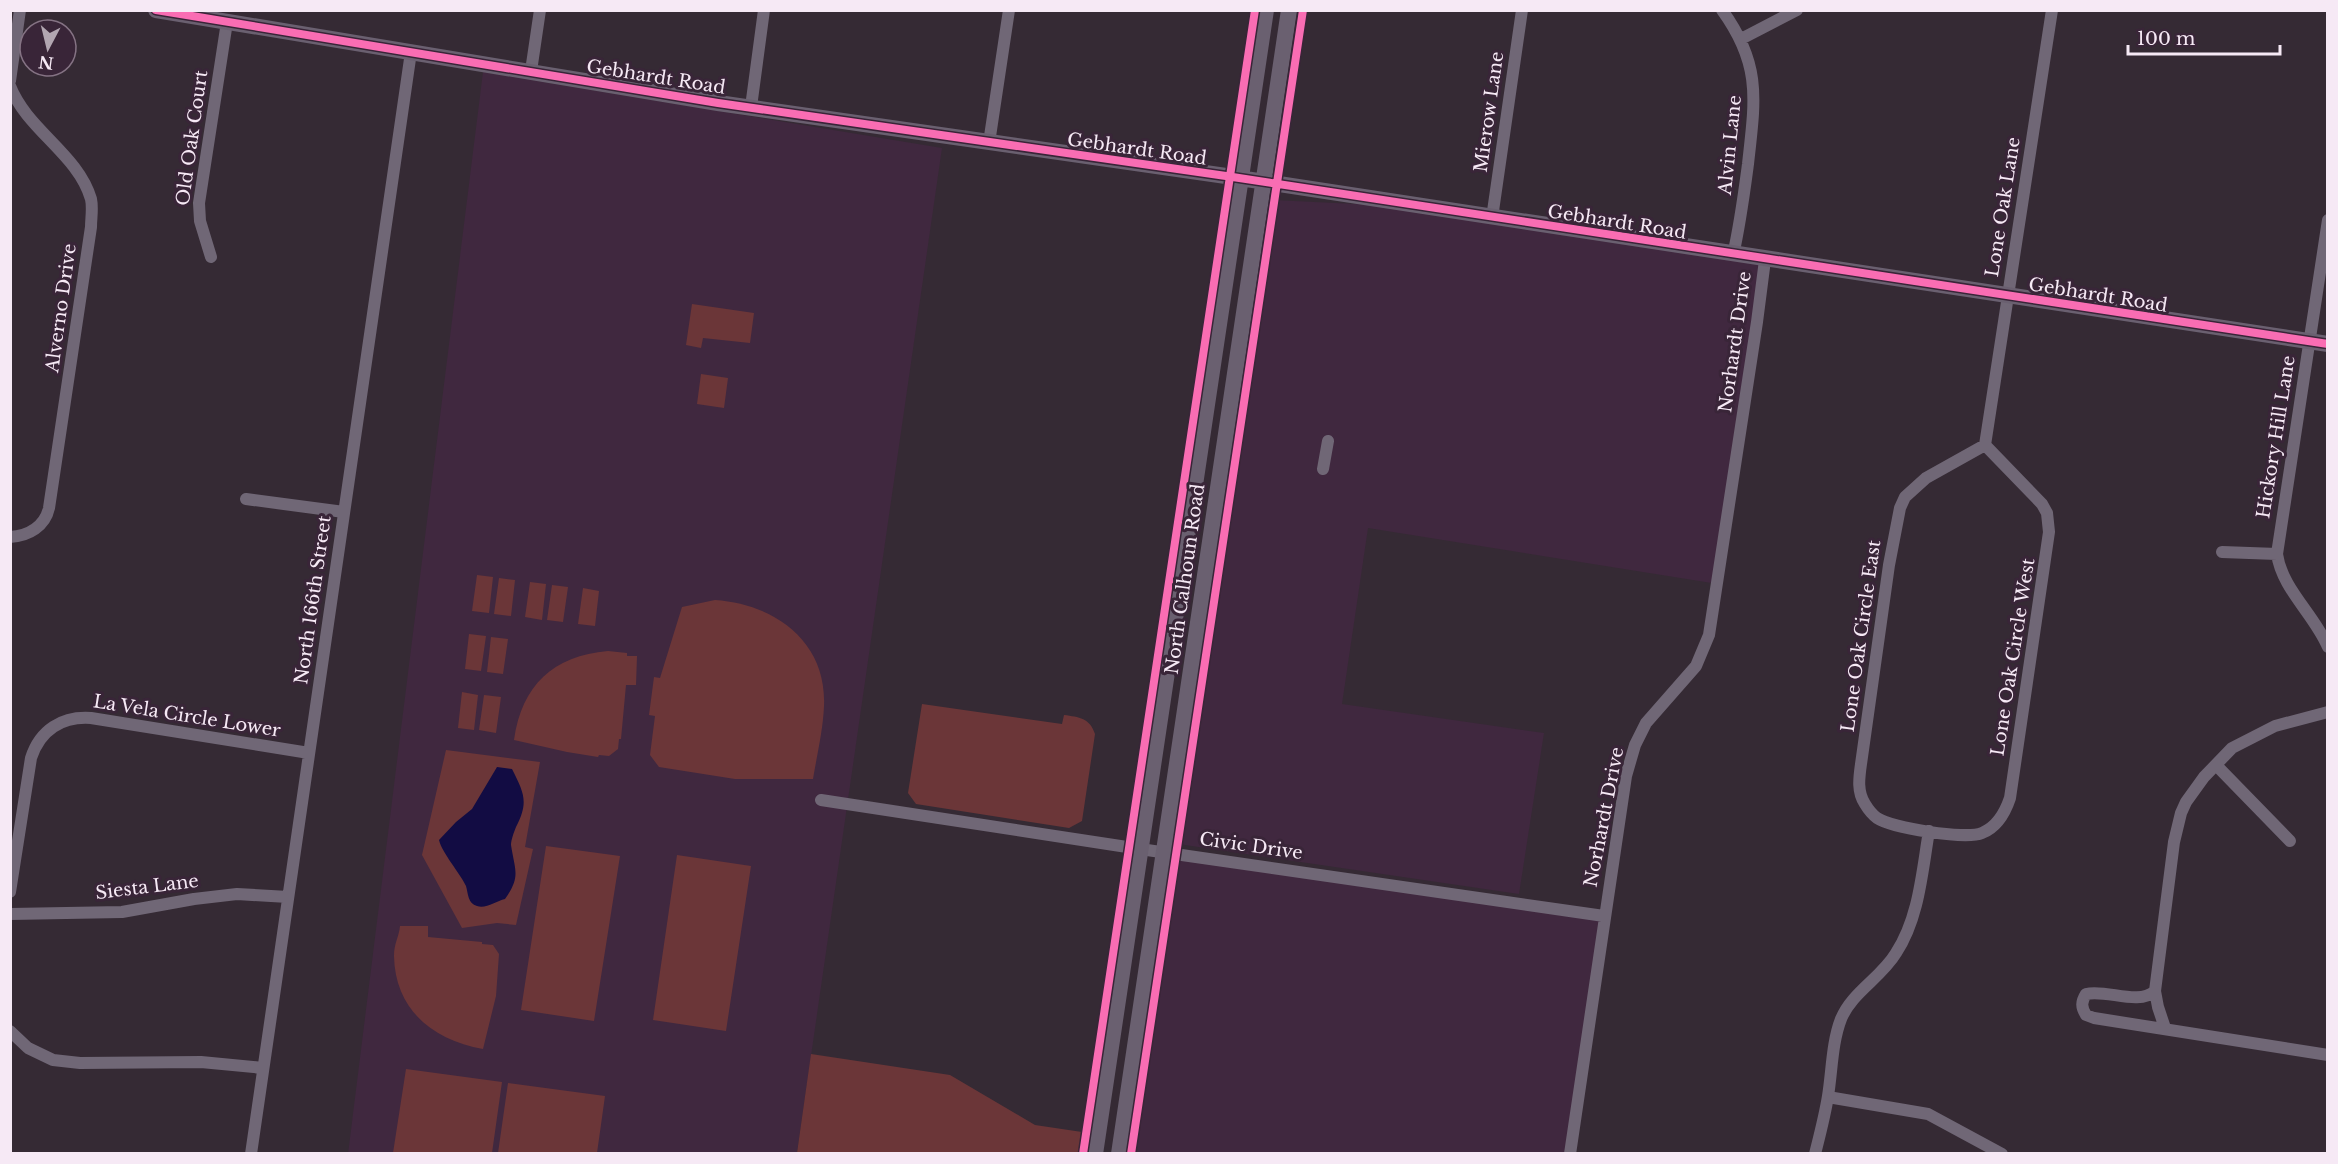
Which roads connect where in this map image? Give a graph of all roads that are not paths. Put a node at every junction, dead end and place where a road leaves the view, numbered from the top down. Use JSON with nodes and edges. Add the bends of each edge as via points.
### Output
{"nodes":[{"id":1,"x":20,"y":10,"type":"edge"},
{"id":2,"x":540,"y":10,"type":"edge"},
{"id":3,"x":764,"y":10,"type":"edge"},
{"id":4,"x":1009,"y":10,"type":"edge"},
{"id":5,"x":1289,"y":10,"type":"edge"},
{"id":6,"x":1522,"y":10,"type":"edge"},
{"id":7,"x":1722,"y":10,"type":"edge"},
{"id":8,"x":1797,"y":10,"type":"edge"},
{"id":9,"x":2052,"y":10,"type":"edge"},
{"id":10,"x":165,"y":11,"type":"edge"},
{"id":11,"x":1266,"y":11,"type":"edge"},
{"id":12,"x":226,"y":22,"type":"junction"},
{"id":13,"x":1741,"y":39,"type":"junction"},
{"id":14,"x":411,"y":52,"type":"junction"},
{"id":15,"x":531,"y":72,"type":"junction"},
{"id":16,"x":10,"y":81,"type":"edge"},
{"id":17,"x":10,"y":86,"type":"edge"},
{"id":18,"x":751,"y":107,"type":"junction"},
{"id":19,"x":989,"y":143,"type":"junction"},
{"id":20,"x":1241,"y":179,"type":"junction"},
{"id":21,"x":1263,"y":183,"type":"junction"},
{"id":22,"x":1492,"y":218,"type":"junction"},
{"id":23,"x":2328,"y":220,"type":"edge"},
{"id":24,"x":1733,"y":255,"type":"junction"},
{"id":25,"x":211,"y":257,"type":"dead end"},
{"id":26,"x":1765,"y":260,"type":"junction"},
{"id":27,"x":2007,"y":296,"type":"junction"},
{"id":28,"x":1243,"y":318,"type":"junction"},
{"id":29,"x":2310,"y":342,"type":"junction"},
{"id":30,"x":2328,"y":344,"type":"edge"},
{"id":31,"x":1328,"y":441,"type":"dead end"},
{"id":32,"x":1985,"y":445,"type":"junction"},
{"id":33,"x":1323,"y":469,"type":"dead end"},
{"id":34,"x":246,"y":499,"type":"dead end"},
{"id":35,"x":344,"y":512,"type":"junction"},
{"id":36,"x":10,"y":537,"type":"edge"},
{"id":37,"x":2223,"y":552,"type":"dead end"},
{"id":38,"x":2277,"y":554,"type":"junction"},
{"id":39,"x":2328,"y":647,"type":"edge"},
{"id":40,"x":2328,"y":712,"type":"edge"},
{"id":41,"x":309,"y":753,"type":"junction"},
{"id":42,"x":2216,"y":765,"type":"junction"},
{"id":43,"x":821,"y":800,"type":"dead end"},
{"id":44,"x":1929,"y":831,"type":"junction"},
{"id":45,"x":2290,"y":841,"type":"dead end"},
{"id":46,"x":1140,"y":849,"type":"junction"},
{"id":47,"x":1163,"y":853,"type":"junction"},
{"id":48,"x":10,"y":892,"type":"edge"},
{"id":49,"x":288,"y":897,"type":"junction"},
{"id":50,"x":10,"y":914,"type":"edge"},
{"id":51,"x":1604,"y":916,"type":"junction"},
{"id":52,"x":2155,"y":991,"type":"junction"},
{"id":53,"x":2165,"y":1028,"type":"junction"},
{"id":54,"x":10,"y":1031,"type":"edge"},
{"id":55,"x":2328,"y":1055,"type":"edge"},
{"id":56,"x":263,"y":1068,"type":"junction"},
{"id":57,"x":1828,"y":1097,"type":"junction"},
{"id":58,"x":251,"y":1154,"type":"edge"},
{"id":59,"x":1095,"y":1154,"type":"edge"},
{"id":60,"x":1119,"y":1154,"type":"edge"},
{"id":61,"x":1570,"y":1154,"type":"edge"},
{"id":62,"x":1815,"y":1154,"type":"edge"},
{"id":63,"x":2002,"y":1154,"type":"edge"}],
"edges":[{"from":1,"to":16,"type":"street"},
{"from":2,"to":15,"type":"street"},
{"from":3,"to":18,"type":"street"},
{"from":4,"to":19,"type":"street"},
{"from":5,"to":21,"type":"main road","name":"North Calhoun Road"},
{"from":6,"to":22,"type":"street","name":"Mierow Lane"},
{"from":7,"to":13,"type":"street","name":"Alvin Lane"},
{"from":8,"to":13,"type":"street"},
{"from":9,"to":27,"type":"street","name":"Lone Oak Lane"},
{"from":10,"to":12,"type":"main road","name":"Gebhardt Road"},
{"from":11,"to":20,"type":"main road","name":"North Calhoun Road"},
{"from":11,"to":21,"type":"main road","via":[[1266,91],[1253,174]]},
{"from":12,"to":14,"type":"main road","name":"Gebhardt Road"},
{"from":12,"to":25,"type":"street","name":"Old Oak Court","via":[[199,203],[202,233]]},
{"from":13,"to":24,"type":"street","name":"Alvin Lane","via":[[1750,69],[1755,114]]},
{"from":14,"to":15,"type":"main road","name":"Gebhardt Road"},
{"from":14,"to":35,"type":"street","name":"North 166th Street"},
{"from":15,"to":18,"type":"main road","name":"Gebhardt Road"},
{"from":17,"to":36,"type":"street","name":"Alverno Drive","via":[[28,116],[87,188],[92,208],[49,508],[34,530]]},
{"from":18,"to":19,"type":"main road","name":"Gebhardt Road"},
{"from":19,"to":20,"type":"main road","name":"Gebhardt Road"},
{"from":20,"to":21,"type":"main road","name":"Gebhardt Road"},
{"from":20,"to":28,"type":"main road","via":[[1249,184],[1250,192],[1239,282]]},
{"from":20,"to":46,"type":"main road","name":"North Calhoun Road"},
{"from":21,"to":22,"type":"main road","name":"Gebhardt Road"},
{"from":21,"to":28,"type":"main road","name":"North Calhoun Road"},
{"from":22,"to":24,"type":"main road","name":"Gebhardt Road"},
{"from":23,"to":29,"type":"street","name":"Hickory Hill Lane"},
{"from":24,"to":26,"type":"main road","name":"Gebhardt Road"},
{"from":26,"to":27,"type":"main road","name":"Gebhardt Road"},
{"from":26,"to":51,"type":"street","name":"Norhardt Drive","via":[[1709,635],[1696,666],[1646,723],[1635,745],[1626,776]]},
{"from":27,"to":29,"type":"main road","name":"Gebhardt Road"},
{"from":27,"to":32,"type":"street","name":"Lone Oak Lane"},
{"from":28,"to":47,"type":"main road","name":"North Calhoun Road"},
{"from":29,"to":30,"type":"main road","name":"Gebhardt Road"},
{"from":29,"to":38,"type":"street","name":"Hickory Hill Lane"},
{"from":31,"to":33,"type":"street"},
{"from":32,"to":44,"type":"street","name":"Lone Oak Circle West","via":[[2042,504],[2049,523],[2048,548],[2006,810],[1995,825],[1981,834]]},
{"from":32,"to":44,"type":"street","name":"Lone Oak Circle East","via":[[1926,478],[1905,497],[1900,508],[1868,712],[1858,786],[1864,803],[1877,818]]},
{"from":34,"to":35,"type":"street"},
{"from":35,"to":41,"type":"street","name":"North 166th Street"},
{"from":37,"to":38,"type":"street"},
{"from":38,"to":39,"type":"street","name":"Hickory Hill Lane","via":[[2286,581],[2318,625]]},
{"from":40,"to":42,"type":"street","via":[[2260,733],[2232,748]]},
{"from":41,"to":48,"type":"street","name":"La Vela Circle Lower","via":[[91,718],[59,722],[34,748]]},
{"from":41,"to":49,"type":"street","name":"North 166th Street"},
{"from":42,"to":45,"type":"street"},
{"from":42,"to":52,"type":"street","via":[[2192,793],[2179,821]]},
{"from":43,"to":46,"type":"street","name":"Civic Drive"},
{"from":44,"to":57,"type":"street","via":[[1909,930],[1896,954],[1850,1003],[1841,1019]]},
{"from":46,"to":47,"type":"street","name":"Civic Drive"},
{"from":46,"to":59,"type":"main road","name":"North Calhoun Road"},
{"from":47,"to":51,"type":"street","name":"Civic Drive"},
{"from":47,"to":60,"type":"main road","name":"North Calhoun Road"},
{"from":49,"to":50,"type":"street","name":"Siesta Lane","via":[[237,894],[122,912]]},
{"from":49,"to":56,"type":"street","name":"North 166th Street"},
{"from":51,"to":61,"type":"street","name":"Norhardt Drive"},
{"from":52,"to":53,"type":"street"},
{"from":52,"to":53,"type":"street","via":[[2142,996],[2086,994],[2082,1009],[2094,1018]]},
{"from":53,"to":55,"type":"street"},
{"from":54,"to":56,"type":"street","via":[[41,1056],[67,1062],[201,1062]]},
{"from":56,"to":58,"type":"street","name":"North 166th Street"},
{"from":57,"to":62,"type":"street"},
{"from":57,"to":63,"type":"street","via":[[1928,1114]]}]}
